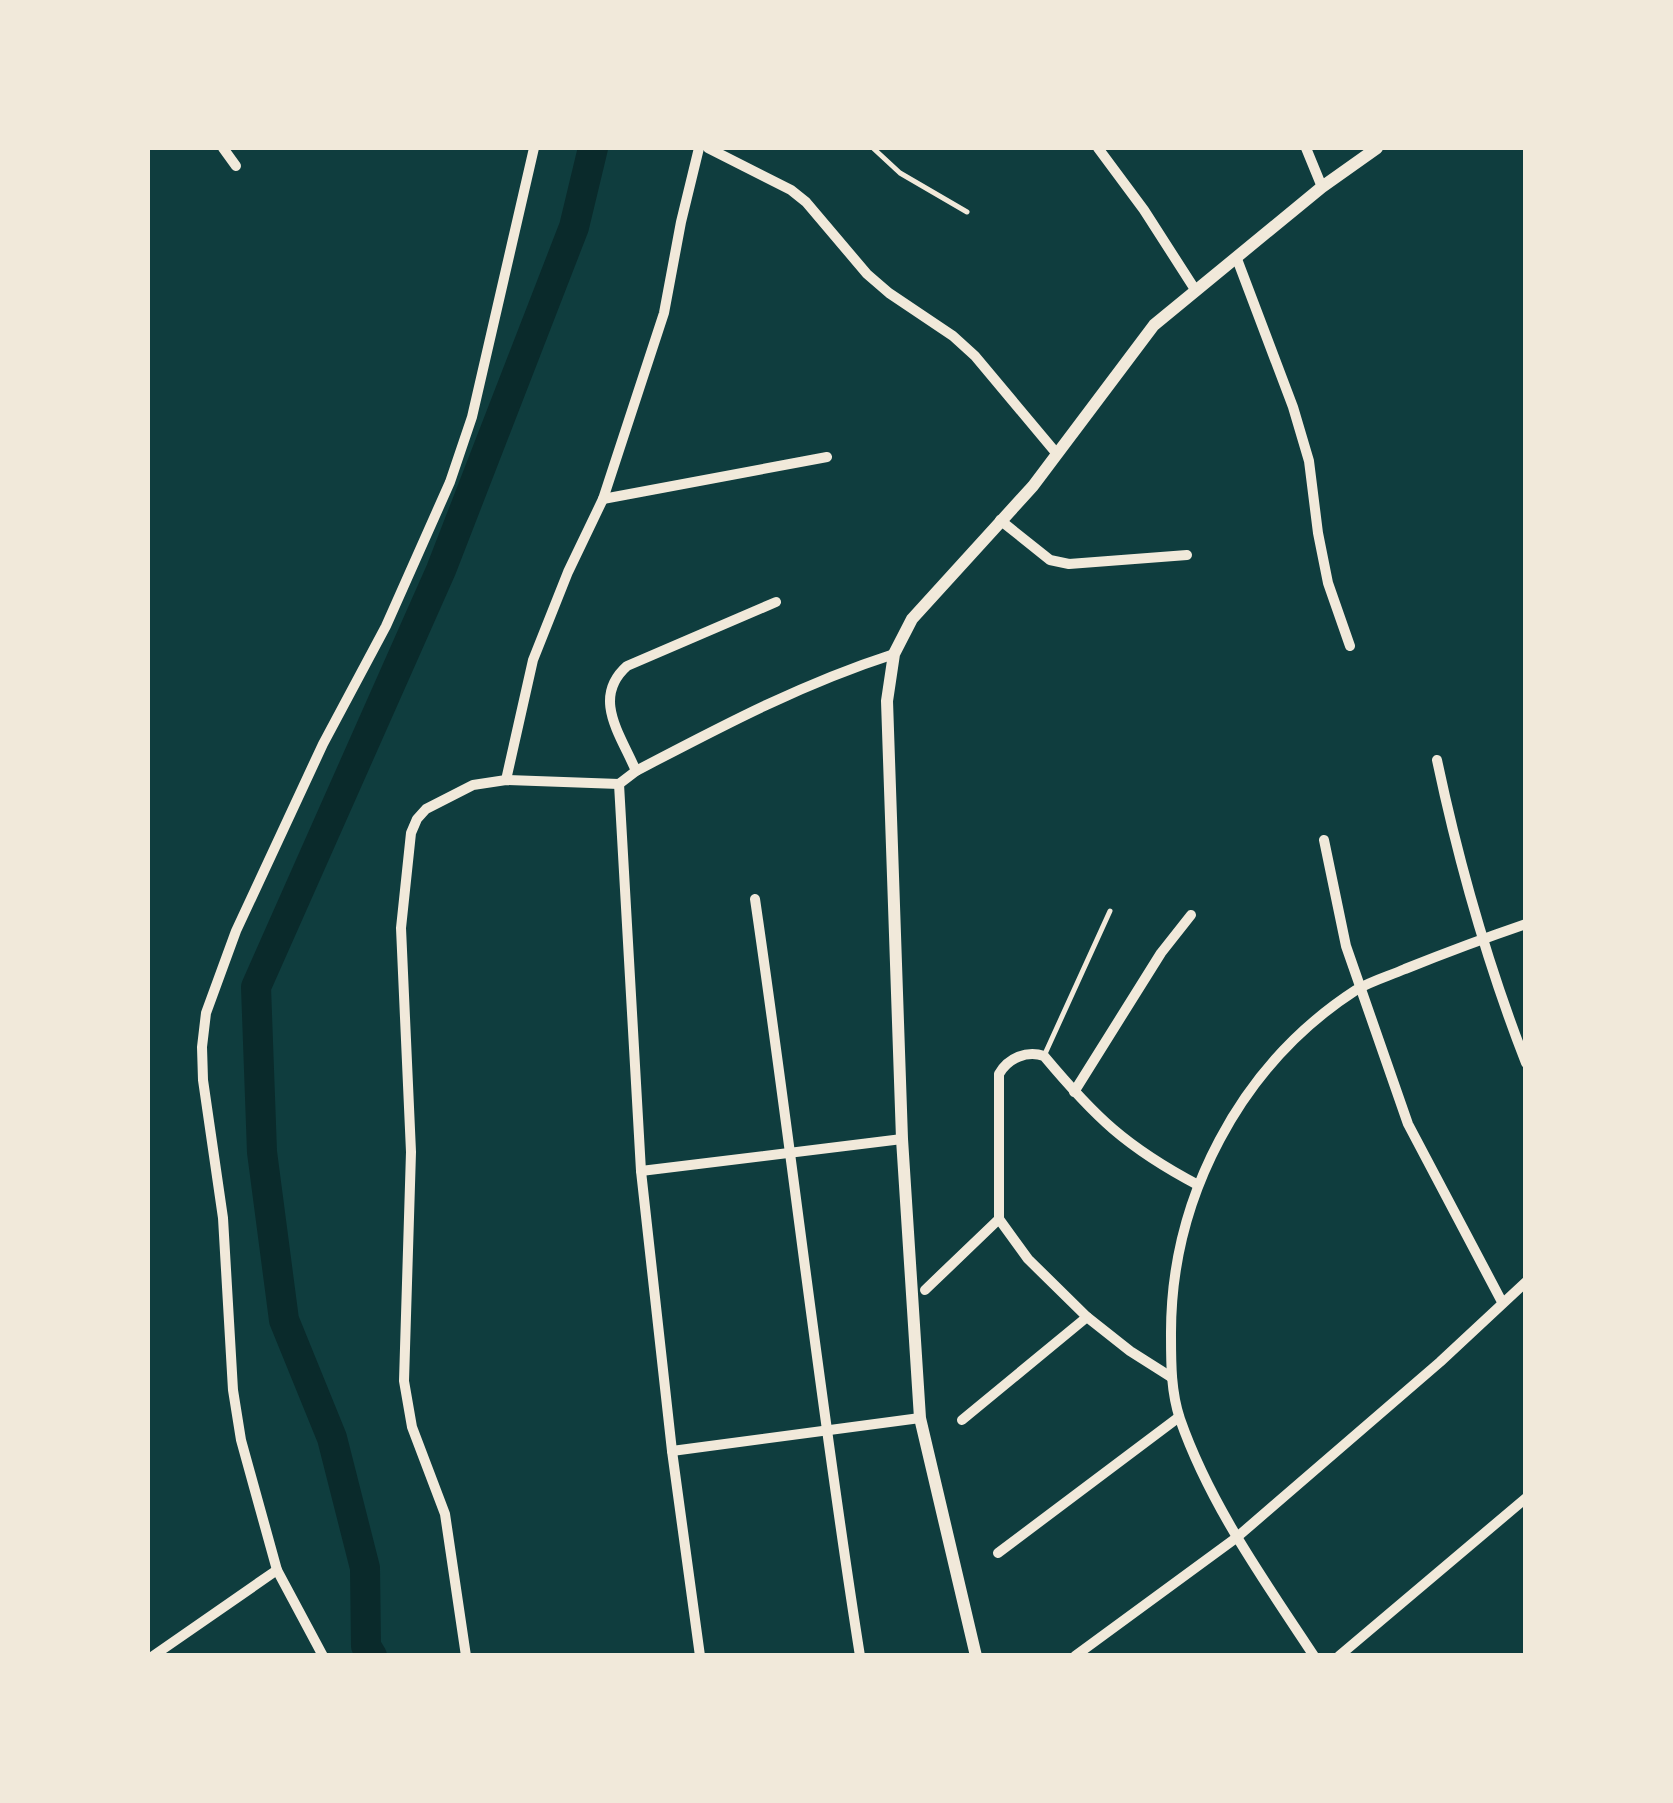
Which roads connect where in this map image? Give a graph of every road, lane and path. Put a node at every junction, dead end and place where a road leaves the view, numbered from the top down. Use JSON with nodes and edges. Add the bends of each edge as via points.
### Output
{"nodes":[{"id":1,"x":223,"y":148,"type":"edge"},
{"id":2,"x":534,"y":148,"type":"edge"},
{"id":3,"x":700,"y":148,"type":"edge"},
{"id":4,"x":708,"y":148,"type":"edge"},
{"id":5,"x":873,"y":148,"type":"edge"},
{"id":6,"x":1098,"y":148,"type":"edge"},
{"id":7,"x":1306,"y":148,"type":"edge"},
{"id":8,"x":1376,"y":148,"type":"edge"},
{"id":9,"x":236,"y":166,"type":"dead end"},
{"id":10,"x":1322,"y":186,"type":"junction"},
{"id":11,"x":967,"y":212,"type":"dead end"},
{"id":12,"x":1238,"y":259,"type":"junction"},
{"id":13,"x":1196,"y":291,"type":"junction"},
{"id":14,"x":1057,"y":454,"type":"junction"},
{"id":15,"x":827,"y":457,"type":"dead end"},
{"id":16,"x":604,"y":499,"type":"junction"},
{"id":17,"x":1000,"y":520,"type":"junction"},
{"id":18,"x":1186,"y":555,"type":"dead end"},
{"id":19,"x":776,"y":602,"type":"dead end"},
{"id":20,"x":1350,"y":646,"type":"dead end"},
{"id":21,"x":894,"y":654,"type":"junction"},
{"id":22,"x":1437,"y":760,"type":"dead end"},
{"id":23,"x":636,"y":771,"type":"junction"},
{"id":24,"x":506,"y":780,"type":"junction"},
{"id":25,"x":619,"y":784,"type":"junction"},
{"id":26,"x":1324,"y":840,"type":"dead end"},
{"id":27,"x":755,"y":899,"type":"dead end"},
{"id":28,"x":1110,"y":911,"type":"dead end"},
{"id":29,"x":1191,"y":914,"type":"dead end"},
{"id":30,"x":1526,"y":924,"type":"edge"},
{"id":31,"x":1481,"y":939,"type":"junction"},
{"id":32,"x":1360,"y":988,"type":"junction"},
{"id":33,"x":1044,"y":1056,"type":"junction"},
{"id":34,"x":1526,"y":1063,"type":"edge"},
{"id":35,"x":1074,"y":1092,"type":"junction"},
{"id":36,"x":902,"y":1138,"type":"junction"},
{"id":37,"x":792,"y":1151,"type":"junction"},
{"id":38,"x":641,"y":1172,"type":"junction"},
{"id":39,"x":1198,"y":1185,"type":"junction"},
{"id":40,"x":999,"y":1219,"type":"junction"},
{"id":41,"x":1526,"y":1282,"type":"edge"},
{"id":42,"x":925,"y":1290,"type":"dead end"},
{"id":43,"x":1502,"y":1302,"type":"junction"},
{"id":44,"x":1087,"y":1317,"type":"junction"},
{"id":45,"x":1171,"y":1377,"type":"junction"},
{"id":46,"x":1179,"y":1417,"type":"junction"},
{"id":47,"x":920,"y":1418,"type":"junction"},
{"id":48,"x":962,"y":1420,"type":"dead end"},
{"id":49,"x":825,"y":1431,"type":"junction"},
{"id":50,"x":672,"y":1450,"type":"junction"},
{"id":51,"x":1526,"y":1498,"type":"edge"},
{"id":52,"x":1236,"y":1538,"type":"junction"},
{"id":53,"x":998,"y":1553,"type":"dead end"},
{"id":54,"x":277,"y":1570,"type":"junction"},
{"id":55,"x":153,"y":1656,"type":"edge"},
{"id":56,"x":323,"y":1656,"type":"edge"},
{"id":57,"x":466,"y":1656,"type":"edge"},
{"id":58,"x":700,"y":1656,"type":"edge"},
{"id":59,"x":860,"y":1656,"type":"edge"},
{"id":60,"x":976,"y":1656,"type":"edge"},
{"id":61,"x":1075,"y":1656,"type":"edge"},
{"id":62,"x":1314,"y":1656,"type":"edge"},
{"id":63,"x":1339,"y":1656,"type":"edge"}],
"edges":[{"from":1,"to":9,"type":"street"},
{"from":2,"to":54,"type":"street","via":[[472,417],[450,482],[244,912],[206,1014],[202,1080],[223,1218],[233,1390],[250,1482]]},
{"from":3,"to":16,"type":"street","via":[[664,313]]},
{"from":4,"to":14,"type":"street","via":[[806,202],[867,274],[976,356]]},
{"from":5,"to":11,"type":"lane","via":[[900,173]]},
{"from":6,"to":13,"type":"street"},
{"from":7,"to":10,"type":"street"},
{"from":8,"to":10,"type":"street"},
{"from":10,"to":12,"type":"street"},
{"from":12,"to":13,"type":"street"},
{"from":12,"to":20,"type":"street","via":[[1298,425],[1328,583]]},
{"from":13,"to":14,"type":"street","via":[[1154,324]]},
{"from":14,"to":17,"type":"street"},
{"from":15,"to":16,"type":"street"},
{"from":16,"to":24,"type":"street","via":[[545,625]]},
{"from":17,"to":18,"type":"street","via":[[1050,560],[1069,564]]},
{"from":17,"to":21,"type":"street","via":[[912,619]]},
{"from":19,"to":23,"type":"street","via":[[618,674],[608,707]]},
{"from":21,"to":23,"type":"street","via":[[778,697]]},
{"from":21,"to":36,"type":"street","via":[[887,701]]},
{"from":22,"to":31,"type":"street"},
{"from":23,"to":25,"type":"street"},
{"from":24,"to":25,"type":"street"},
{"from":24,"to":57,"type":"street","via":[[456,792],[416,819],[401,928],[412,1152],[404,1382],[412,1427],[448,1528]]},
{"from":25,"to":38,"type":"street"},
{"from":26,"to":32,"type":"street"},
{"from":27,"to":37,"type":"street"},
{"from":28,"to":33,"type":"lane"},
{"from":29,"to":35,"type":"street"},
{"from":30,"to":31,"type":"street"},
{"from":31,"to":32,"type":"street"},
{"from":31,"to":34,"type":"street"},
{"from":32,"to":39,"type":"street","via":[[1280,1053],[1228,1125]]},
{"from":32,"to":43,"type":"street","via":[[1408,1124]]},
{"from":33,"to":35,"type":"street"},
{"from":33,"to":40,"type":"street","via":[[1010,1062],[996,1082]]},
{"from":35,"to":39,"type":"street","via":[[1124,1141]]},
{"from":36,"to":37,"type":"street"},
{"from":36,"to":47,"type":"street"},
{"from":37,"to":38,"type":"street"},
{"from":37,"to":49,"type":"street"},
{"from":38,"to":50,"type":"street"},
{"from":39,"to":45,"type":"street","via":[[1174,1279]]},
{"from":40,"to":42,"type":"street"},
{"from":40,"to":44,"type":"street","via":[[1028,1259]]},
{"from":41,"to":43,"type":"street"},
{"from":43,"to":52,"type":"street"},
{"from":44,"to":45,"type":"street"},
{"from":44,"to":48,"type":"street"},
{"from":45,"to":46,"type":"street"},
{"from":46,"to":52,"type":"street"},
{"from":46,"to":53,"type":"street"},
{"from":47,"to":49,"type":"street"},
{"from":47,"to":60,"type":"street"},
{"from":49,"to":50,"type":"street"},
{"from":49,"to":59,"type":"street"},
{"from":50,"to":58,"type":"street"},
{"from":51,"to":63,"type":"street"},
{"from":52,"to":61,"type":"street"},
{"from":52,"to":62,"type":"street"},
{"from":54,"to":55,"type":"street"},
{"from":54,"to":56,"type":"street"}]}
